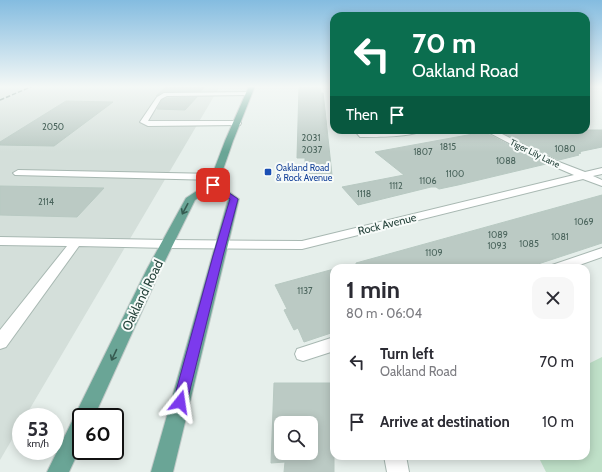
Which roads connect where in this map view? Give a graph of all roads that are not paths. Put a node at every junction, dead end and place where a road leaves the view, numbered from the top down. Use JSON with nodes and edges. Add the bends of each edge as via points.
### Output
{"nodes":[{"id":1,"x":153,"y":108,"type":"edge"},
{"id":2,"x":243,"y":108,"type":"edge"},
{"id":3,"x":237,"y":123,"type":"junction"},
{"id":4,"x":362,"y":134,"type":"edge"},
{"id":5,"x":382,"y":134,"type":"edge"},
{"id":6,"x":496,"y":134,"type":"edge"},
{"id":7,"x":602,"y":171,"type":"edge"},
{"id":8,"x":18,"y":172,"type":"dead end"},
{"id":9,"x":584,"y":175,"type":"junction"},
{"id":10,"x":215,"y":181,"type":"junction"},
{"id":11,"x":602,"y":183,"type":"edge"},
{"id":12,"x":0,"y":241,"type":"edge"},
{"id":13,"x":76,"y":242,"type":"junction"},
{"id":14,"x":168,"y":244,"type":"junction"},
{"id":15,"x":221,"y":244,"type":"junction"},
{"id":16,"x":602,"y":252,"type":"edge"},
{"id":17,"x":568,"y":264,"type":"edge"},
{"id":18,"x":0,"y":342,"type":"edge"},
{"id":19,"x":330,"y":345,"type":"edge"},
{"id":20,"x":303,"y":354,"type":"dead end"},
{"id":21,"x":88,"y":408,"type":"edge"},
{"id":22,"x":72,"y":442,"type":"edge"},
{"id":23,"x":396,"y":460,"type":"edge"},
{"id":24,"x":58,"y":472,"type":"edge"},
{"id":25,"x":162,"y":472,"type":"edge"},
{"id":26,"x":398,"y":472,"type":"edge"}],
"edges":[{"from":1,"to":3,"type":"street","via":[[144,122],[148,124]]},
{"from":2,"to":3,"type":"main road"},
{"from":3,"to":10,"type":"main road"},
{"from":4,"to":5,"type":"street"},
{"from":6,"to":9,"type":"street","name":"Tiger Lily Lane"},
{"from":7,"to":9,"type":"street","name":"Rock Avenue"},
{"from":8,"to":10,"type":"street"},
{"from":9,"to":11,"type":"street","name":"Tiger Lily Lane"},
{"from":9,"to":15,"type":"street","name":"Rock Avenue","via":[[302,245]]},
{"from":10,"to":14,"type":"main road","name":"Oakland Road","one_way":true,"via":[[191,198]]},
{"from":10,"to":15,"type":"main road","via":[[234,199]]},
{"from":12,"to":13,"type":"street","name":"Rock Avenue"},
{"from":13,"to":14,"type":"street","name":"Rock Avenue"},
{"from":13,"to":18,"type":"street"},
{"from":14,"to":15,"type":"street","name":"Rock Avenue"},
{"from":14,"to":21,"type":"main road","name":"Oakland Road","one_way":true},
{"from":15,"to":25,"type":"main road"},
{"from":16,"to":17,"type":"street"},
{"from":19,"to":20,"type":"street"},
{"from":22,"to":24,"type":"main road"},
{"from":23,"to":26,"type":"street"}]}
